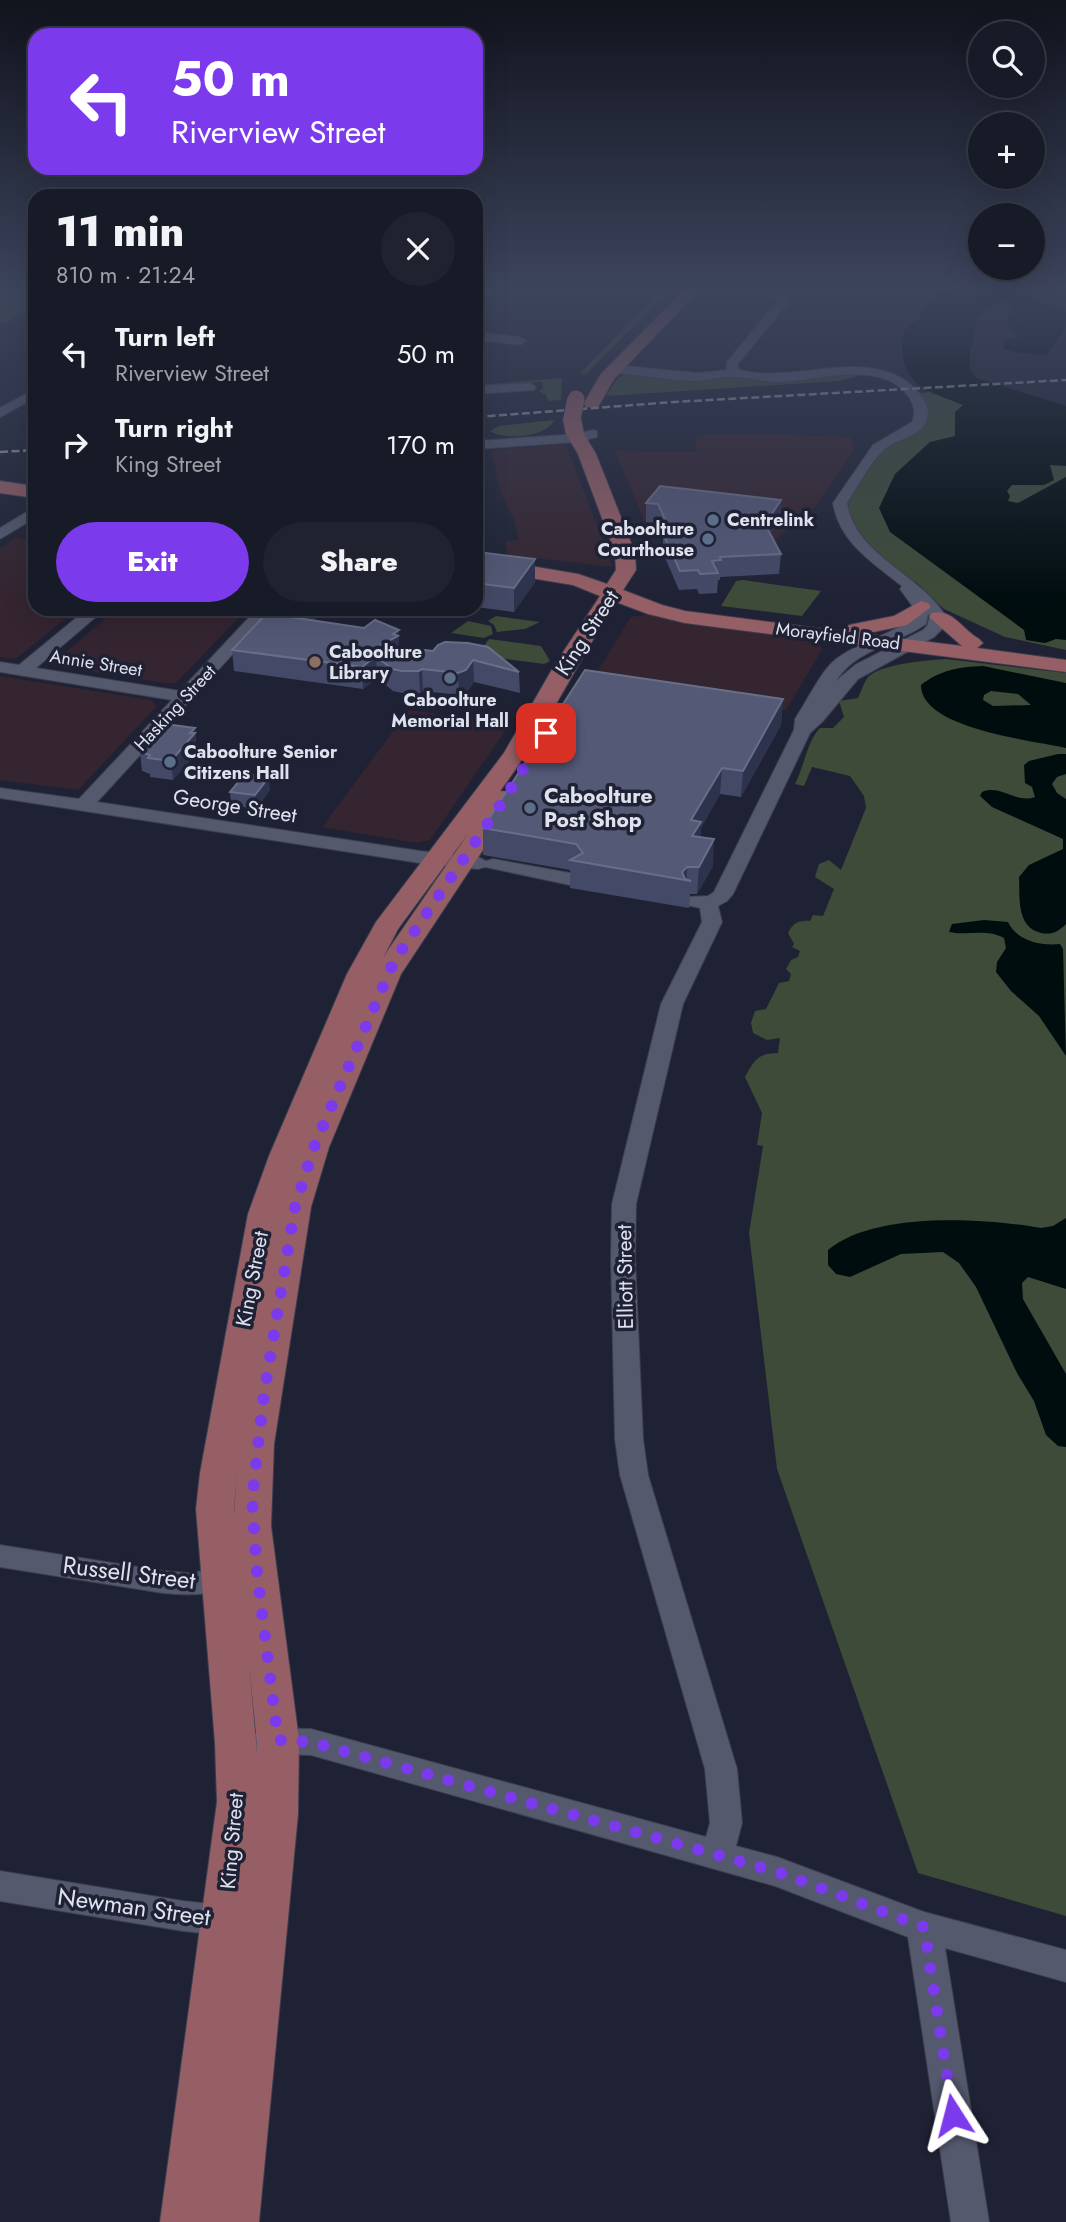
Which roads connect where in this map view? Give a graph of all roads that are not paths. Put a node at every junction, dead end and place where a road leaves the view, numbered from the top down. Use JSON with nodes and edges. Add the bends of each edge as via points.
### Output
{"nodes":[{"id":1,"x":580,"y":393,"type":"edge"},
{"id":2,"x":598,"y":393,"type":"edge"},
{"id":3,"x":912,"y":393,"type":"edge"},
{"id":4,"x":28,"y":397,"type":"edge"},
{"id":5,"x":0,"y":413,"type":"edge"},
{"id":6,"x":581,"y":427,"type":"junction"},
{"id":7,"x":483,"y":444,"type":"edge"},
{"id":8,"x":28,"y":481,"type":"edge"},
{"id":9,"x":0,"y":485,"type":"edge"},
{"id":10,"x":28,"y":491,"type":"edge"},
{"id":11,"x":0,"y":495,"type":"edge"},
{"id":12,"x":28,"y":497,"type":"edge"},
{"id":13,"x":28,"y":515,"type":"edge"},
{"id":14,"x":0,"y":535,"type":"edge"},
{"id":15,"x":483,"y":556,"type":"edge"},
{"id":16,"x":483,"y":564,"type":"edge"},
{"id":17,"x":625,"y":590,"type":"junction"},
{"id":18,"x":930,"y":612,"type":"junction"},
{"id":19,"x":89,"y":616,"type":"edge"},
{"id":20,"x":260,"y":616,"type":"edge"},
{"id":21,"x":846,"y":632,"type":"junction"},
{"id":22,"x":900,"y":639,"type":"junction"},
{"id":23,"x":972,"y":643,"type":"junction"},
{"id":24,"x":1066,"y":656,"type":"edge"},
{"id":25,"x":842,"y":662,"type":"junction"},
{"id":26,"x":1066,"y":666,"type":"edge"},
{"id":27,"x":0,"y":667,"type":"edge"},
{"id":28,"x":22,"y":671,"type":"junction"},
{"id":29,"x":186,"y":697,"type":"junction"},
{"id":30,"x":803,"y":730,"type":"junction"},
{"id":31,"x":0,"y":793,"type":"edge"},
{"id":32,"x":83,"y":806,"type":"junction"},
{"id":33,"x":467,"y":862,"type":"junction"},
{"id":34,"x":570,"y":879,"type":"edge"},
{"id":35,"x":0,"y":1556,"type":"edge"},
{"id":36,"x":239,"y":1576,"type":"junction"},
{"id":37,"x":278,"y":1740,"type":"junction"},
{"id":38,"x":236,"y":1743,"type":"junction"},
{"id":39,"x":718,"y":1855,"type":"junction"},
{"id":40,"x":0,"y":1886,"type":"edge"},
{"id":41,"x":246,"y":1923,"type":"junction"},
{"id":42,"x":924,"y":1927,"type":"junction"},
{"id":43,"x":1066,"y":1966,"type":"edge"},
{"id":44,"x":185,"y":2222,"type":"edge"},
{"id":45,"x":234,"y":2222,"type":"edge"},
{"id":46,"x":970,"y":2222,"type":"edge"}],
"edges":[{"from":1,"to":6,"type":"main road","bridge":true,"via":[[576,399]]},
{"from":2,"to":6,"type":"main road"},
{"from":3,"to":18,"type":"street","via":[[921,407],[917,426],[878,448],[840,503],[838,513],[849,533],[932,603]]},
{"from":4,"to":5,"type":"street"},
{"from":6,"to":7,"type":"street"},
{"from":6,"to":17,"type":"main road","name":"King Street","via":[[631,525],[640,565]]},
{"from":8,"to":9,"type":"main road"},
{"from":9,"to":10,"type":"main road"},
{"from":11,"to":12,"type":"main road"},
{"from":13,"to":14,"type":"street"},
{"from":15,"to":17,"type":"main road","via":[[580,570]]},
{"from":16,"to":17,"type":"main road"},
{"from":17,"to":21,"type":"main road","name":"Morayfield Road","via":[[654,610],[685,617]]},
{"from":17,"to":33,"type":"main road","name":"King Street"},
{"from":18,"to":21,"type":"main road"},
{"from":18,"to":22,"type":"street"},
{"from":18,"to":22,"type":"street","via":[[935,628]]},
{"from":18,"to":23,"type":"main road"},
{"from":19,"to":28,"type":"street"},
{"from":20,"to":29,"type":"street","name":"Hasking Street"},
{"from":21,"to":22,"type":"main road","name":"Morayfield Road"},
{"from":21,"to":25,"type":"main road"},
{"from":22,"to":23,"type":"main road","name":"Morayfield Road"},
{"from":22,"to":25,"type":"street","name":"Elliott Street"},
{"from":22,"to":26,"type":"main road","name":"Morayfield Road"},
{"from":22,"to":30,"type":"street","name":"Elliott Street","via":[[852,674],[817,721]]},
{"from":23,"to":24,"type":"main road","name":"Morayfield Road"},
{"from":25,"to":30,"type":"street","name":"Elliott Street","via":[[804,719]]},
{"from":27,"to":28,"type":"street","name":"Annie Street"},
{"from":28,"to":29,"type":"street","name":"Annie Street"},
{"from":29,"to":32,"type":"street","name":"Hasking Street"},
{"from":30,"to":39,"type":"street","name":"Elliott Street","via":[[723,894],[700,902],[712,912],[712,922],[672,1004],[624,1204],[629,1439],[635,1475],[721,1769],[726,1823]]},
{"from":31,"to":32,"type":"street","name":"George Street"},
{"from":32,"to":33,"type":"street","name":"George Street"},
{"from":33,"to":34,"type":"street","name":"George Street"},
{"from":33,"to":36,"type":"main road","name":"King Street","via":[[387,974],[314,1147],[295,1207],[284,1265]]},
{"from":35,"to":36,"type":"street","name":"Russell Street","via":[[163,1582],[188,1584]]},
{"from":36,"to":37,"type":"main road","name":"King Street"},
{"from":36,"to":38,"type":"main road","name":"King Street"},
{"from":37,"to":38,"type":"street"},
{"from":37,"to":39,"type":"street","via":[[311,1742]]},
{"from":37,"to":41,"type":"main road","name":"King Street","via":[[278,1814]]},
{"from":38,"to":41,"type":"main road","name":"King Street"},
{"from":39,"to":42,"type":"street","via":[[778,1872]]},
{"from":40,"to":41,"type":"street","name":"Newman Street"},
{"from":41,"to":44,"type":"main road","name":"King Street"},
{"from":41,"to":45,"type":"main road","name":"King Street"},
{"from":42,"to":43,"type":"street"},
{"from":42,"to":46,"type":"street"}]}
